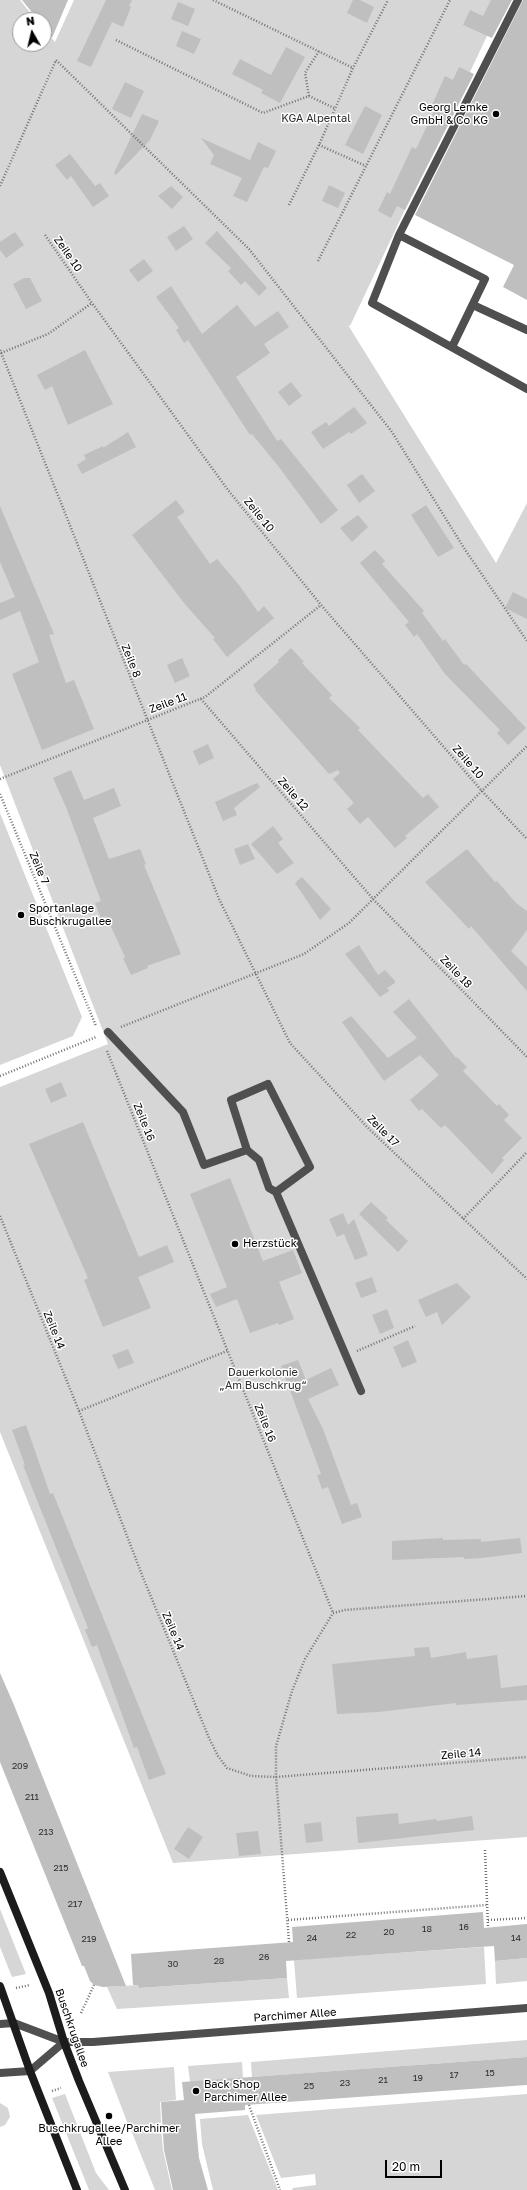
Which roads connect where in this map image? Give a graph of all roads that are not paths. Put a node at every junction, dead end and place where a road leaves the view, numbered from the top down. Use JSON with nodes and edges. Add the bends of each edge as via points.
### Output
{"nodes":[{"id":1,"x":518,"y":0,"type":"edge"},
{"id":2,"x":399,"y":235,"type":"junction"},
{"id":3,"x":472,"y":305,"type":"junction"},
{"id":4,"x":527,"y":330,"type":"edge"},
{"id":5,"x":452,"y":347,"type":"junction"},
{"id":6,"x":527,"y":388,"type":"edge"},
{"id":7,"x":108,"y":1032,"type":"road end"},
{"id":8,"x":247,"y":1150,"type":"junction"},
{"id":9,"x":276,"y":1192,"type":"junction"},
{"id":10,"x":360,"y":1391,"type":"dead end"},
{"id":11,"x":0,"y":1872,"type":"edge"},
{"id":12,"x":0,"y":1986,"type":"edge"},
{"id":13,"x":527,"y":2008,"type":"edge"},
{"id":14,"x":14,"y":2023,"type":"junction"},
{"id":15,"x":0,"y":2024,"type":"edge"},
{"id":16,"x":64,"y":2042,"type":"junction"},
{"id":17,"x":30,"y":2071,"type":"junction"},
{"id":18,"x":0,"y":2073,"type":"edge"},
{"id":19,"x":76,"y":2190,"type":"edge"},
{"id":20,"x":125,"y":2190,"type":"edge"}],
"edges":[{"from":1,"to":2,"type":"street"},
{"from":2,"to":3,"type":"street","via":[[485,279]]},
{"from":2,"to":5,"type":"street","via":[[372,303]]},
{"from":3,"to":4,"type":"street"},
{"from":3,"to":5,"type":"street"},
{"from":5,"to":6,"type":"street"},
{"from":7,"to":8,"type":"street","via":[[183,1112],[204,1166]]},
{"from":8,"to":9,"type":"street","via":[[259,1160],[269,1188]]},
{"from":8,"to":9,"type":"street","via":[[232,1100],[268,1084],[310,1167]]},
{"from":9,"to":10,"type":"street"},
{"from":11,"to":16,"type":"main road","name":"Buschkrugallee","via":[[49,1993]]},
{"from":12,"to":14,"type":"main road"},
{"from":13,"to":16,"type":"street","name":"Parchimer Allee","via":[[156,2038]]},
{"from":14,"to":15,"type":"street","name":"Parchimer Allee"},
{"from":14,"to":16,"type":"street","name":"Parchimer Allee"},
{"from":14,"to":17,"type":"main road"},
{"from":16,"to":17,"type":"street"},
{"from":16,"to":20,"type":"main road","name":"Buschkrugallee"},
{"from":17,"to":18,"type":"street"},
{"from":17,"to":19,"type":"main road"}]}
